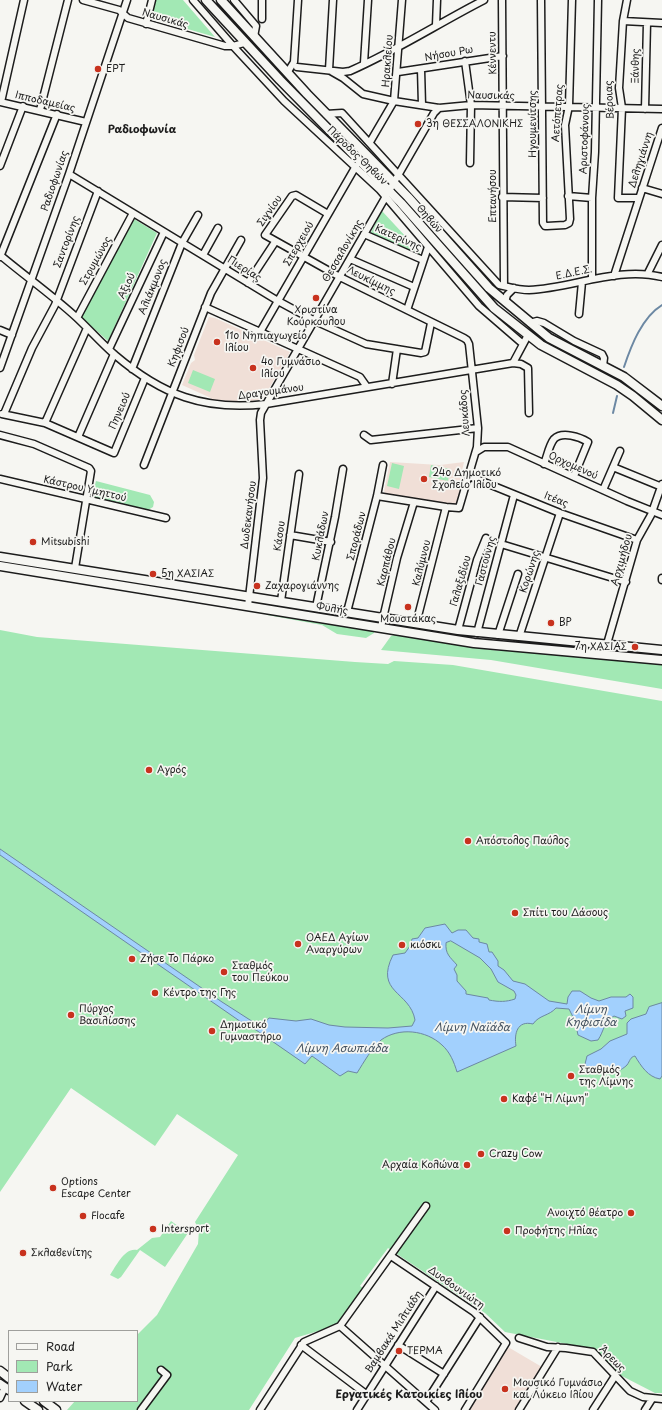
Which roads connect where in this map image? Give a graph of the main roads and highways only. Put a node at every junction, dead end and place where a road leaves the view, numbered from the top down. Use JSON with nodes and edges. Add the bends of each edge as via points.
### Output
{"nodes":[{"id":1,"x":206,"y":0,"type":"edge"},
{"id":2,"x":220,"y":0,"type":"edge"},
{"id":3,"x":662,"y":406,"type":"edge"},
{"id":4,"x":662,"y":420,"type":"edge"},
{"id":5,"x":0,"y":557,"type":"edge"},
{"id":6,"x":0,"y":566,"type":"edge"},
{"id":7,"x":661,"y":647,"type":"edge"},
{"id":8,"x":662,"y":660,"type":"edge"},
{"id":9,"x":0,"y":1371,"type":"edge"},
{"id":10,"x":8,"y":1377,"type":"edge"},
{"id":11,"x":26,"y":1402,"type":"edge"},
{"id":12,"x":45,"y":1402,"type":"edge"},
{"id":13,"x":38,"y":1410,"type":"edge"},
{"id":14,"x":56,"y":1410,"type":"edge"}],
"edges":[{"from":1,"to":4,"type":"main road","name":"Θηβών","via":[[494,308],[528,336],[616,385]]},
{"from":2,"to":3,"type":"main road","name":"Θηβών","via":[[326,114],[394,182],[489,288],[549,338],[634,384]]},
{"from":5,"to":7,"type":"main road","name":"Φυλής","via":[[477,633]]},
{"from":6,"to":8,"type":"main road","name":"Φυλής","via":[[502,646]]},
{"from":9,"to":10,"type":"main road"},
{"from":11,"to":13,"type":"main road"},
{"from":12,"to":14,"type":"main road"}]}
